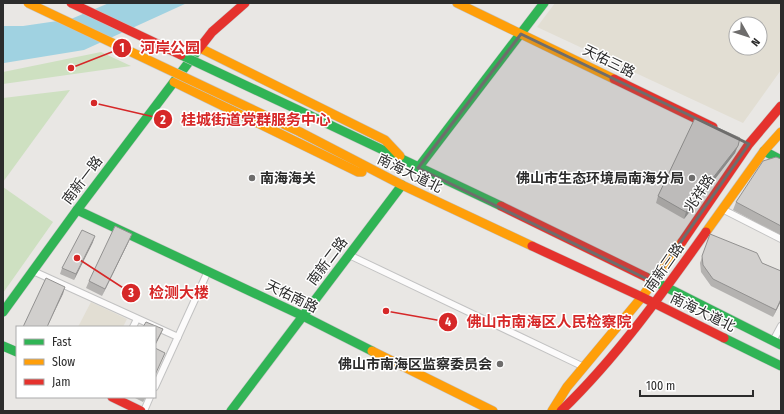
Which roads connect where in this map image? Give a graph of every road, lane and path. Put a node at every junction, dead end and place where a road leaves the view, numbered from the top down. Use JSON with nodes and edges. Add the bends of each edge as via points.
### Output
{"nodes":[{"id":1,"x":28,"y":3,"type":"edge"},
{"id":2,"x":71,"y":3,"type":"edge"},
{"id":3,"x":245,"y":3,"type":"edge"},
{"id":4,"x":457,"y":3,"type":"edge"},
{"id":5,"x":544,"y":3,"type":"edge"},
{"id":6,"x":521,"y":34,"type":"junction"},
{"id":7,"x":200,"y":48,"type":"junction"},
{"id":8,"x":174,"y":82,"type":"junction"},
{"id":9,"x":781,"y":106,"type":"edge"},
{"id":10,"x":720,"y":130,"type":"edge"},
{"id":11,"x":781,"y":132,"type":"edge"},
{"id":12,"x":764,"y":151,"type":"junction"},
{"id":13,"x":781,"y":160,"type":"edge"},
{"id":14,"x":405,"y":162,"type":"junction"},
{"id":15,"x":418,"y":168,"type":"junction"},
{"id":16,"x":379,"y":173,"type":"junction"},
{"id":17,"x":402,"y":185,"type":"junction"},
{"id":18,"x":722,"y":209,"type":"junction"},
{"id":19,"x":77,"y":210,"type":"junction"},
{"id":20,"x":781,"y":239,"type":"edge"},
{"id":21,"x":349,"y":255,"type":"junction"},
{"id":22,"x":33,"y":271,"type":"junction"},
{"id":23,"x":208,"y":271,"type":"junction"},
{"id":24,"x":653,"y":282,"type":"junction"},
{"id":25,"x":667,"y":288,"type":"junction"},
{"id":26,"x":642,"y":297,"type":"junction"},
{"id":27,"x":655,"y":304,"type":"junction"},
{"id":28,"x":3,"y":312,"type":"edge"},
{"id":29,"x":303,"y":316,"type":"junction"},
{"id":30,"x":137,"y":319,"type":"junction"},
{"id":31,"x":134,"y":326,"type":"edge"},
{"id":32,"x":153,"y":326,"type":"edge"},
{"id":33,"x":781,"y":326,"type":"edge"},
{"id":34,"x":156,"y":327,"type":"edge"},
{"id":35,"x":178,"y":337,"type":"junction"},
{"id":36,"x":777,"y":343,"type":"edge"},
{"id":37,"x":3,"y":346,"type":"edge"},
{"id":38,"x":16,"y":352,"type":"edge"},
{"id":39,"x":781,"y":366,"type":"edge"},
{"id":40,"x":584,"y":367,"type":"junction"},
{"id":41,"x":156,"y":385,"type":"edge"},
{"id":42,"x":114,"y":398,"type":"edge"},
{"id":43,"x":150,"y":398,"type":"edge"},
{"id":44,"x":143,"y":411,"type":"edge"},
{"id":45,"x":230,"y":411,"type":"edge"},
{"id":46,"x":493,"y":411,"type":"edge"},
{"id":47,"x":552,"y":411,"type":"edge"},
{"id":48,"x":561,"y":411,"type":"edge"}],
"edges":[{"from":1,"to":16,"type":"main road","name":"南海大道北","bridge":true,"via":[[300,132]]},
{"from":2,"to":14,"type":"main road","name":"南海大道北","bridge":true},
{"from":3,"to":7,"type":"main road","name":"南新一路","via":[[212,32]]},
{"from":4,"to":6,"type":"main road","name":"天佑三路"},
{"from":5,"to":6,"type":"main road"},
{"from":6,"to":10,"type":"main road","name":"天佑三路"},
{"from":6,"to":15,"type":"main road"},
{"from":7,"to":8,"type":"main road","name":"南新一路"},
{"from":7,"to":14,"type":"main road","via":[[385,140]]},
{"from":8,"to":16,"type":"main road","via":[[358,172]]},
{"from":8,"to":19,"type":"main road","name":"南新一路"},
{"from":9,"to":24,"type":"main road","name":"兆祥路","via":[[745,142],[697,221]]},
{"from":11,"to":12,"type":"main road","name":"南新三路"},
{"from":12,"to":13,"type":"main road"},
{"from":12,"to":18,"type":"main road","name":"南新三路"},
{"from":14,"to":15,"type":"main road","name":"南海大道北"},
{"from":15,"to":24,"type":"main road","name":"南海大道北","via":[[576,242]]},
{"from":16,"to":17,"type":"main road","name":"南海大道北"},
{"from":17,"to":21,"type":"main road","name":"南新二路"},
{"from":17,"to":26,"type":"main road","name":"南海大道北"},
{"from":18,"to":20,"type":"street"},
{"from":18,"to":25,"type":"main road","name":"南新三路"},
{"from":19,"to":22,"type":"main road","name":"南新一路"},
{"from":19,"to":23,"type":"main road","name":"天佑南路"},
{"from":21,"to":29,"type":"main road","name":"南新二路"},
{"from":21,"to":40,"type":"street"},
{"from":22,"to":28,"type":"main road","name":"南新一路"},
{"from":22,"to":30,"type":"street"},
{"from":23,"to":29,"type":"main road","name":"天佑南路"},
{"from":23,"to":35,"type":"street"},
{"from":24,"to":25,"type":"main road","name":"南海大道北"},
{"from":24,"to":26,"type":"main road","name":"兆祥路"},
{"from":25,"to":27,"type":"main road","name":"南新三路"},
{"from":25,"to":36,"type":"main road","name":"南海大道北"},
{"from":26,"to":27,"type":"main road","name":"南海大道北"},
{"from":26,"to":40,"type":"main road","name":"南新三路"},
{"from":27,"to":39,"type":"main road","name":"南海大道北"},
{"from":27,"to":48,"type":"main road","name":"南新三路","via":[[581,392]]},
{"from":29,"to":45,"type":"main road","name":"南新二路"},
{"from":29,"to":46,"type":"main road","name":"天佑南路"},
{"from":30,"to":31,"type":"street"},
{"from":30,"to":32,"type":"street"},
{"from":33,"to":36,"type":"street"},
{"from":34,"to":35,"type":"street"},
{"from":35,"to":41,"type":"street"},
{"from":37,"to":38,"type":"main road"},
{"from":40,"to":47,"type":"main road","name":"南新三路"},
{"from":42,"to":44,"type":"main road"},
{"from":43,"to":44,"type":"street"}]}
